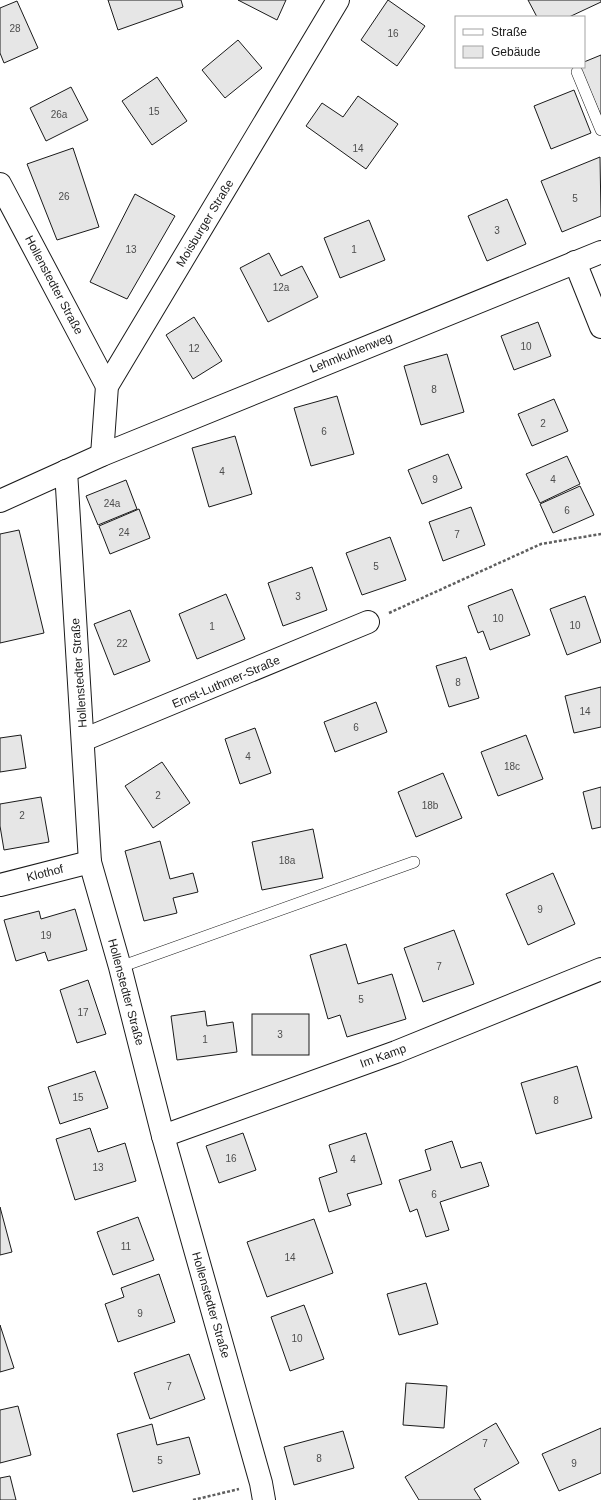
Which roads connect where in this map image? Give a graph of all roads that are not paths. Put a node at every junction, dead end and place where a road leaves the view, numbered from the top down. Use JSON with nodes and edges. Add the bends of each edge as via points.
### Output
{"nodes":[{"id":1,"x":338,"y":0,"type":"edge"},
{"id":2,"x":577,"y":72,"type":"dead end"},
{"id":3,"x":601,"y":130,"type":"edge"},
{"id":4,"x":0,"y":184,"type":"edge"},
{"id":5,"x":601,"y":252,"type":"edge"},
{"id":6,"x":575,"y":262,"type":"junction"},
{"id":7,"x":601,"y":327,"type":"edge"},
{"id":8,"x":107,"y":386,"type":"junction"},
{"id":9,"x":102,"y":455,"type":"junction"},
{"id":10,"x":66,"y":471,"type":"junction"},
{"id":11,"x":0,"y":501,"type":"edge"},
{"id":12,"x":368,"y":622,"type":"road end"},
{"id":13,"x":83,"y":740,"type":"junction"},
{"id":14,"x":90,"y":862,"type":"junction"},
{"id":15,"x":414,"y":862,"type":"dead end"},
{"id":16,"x":0,"y":885,"type":"edge"},
{"id":17,"x":120,"y":967,"type":"junction"},
{"id":18,"x":601,"y":969,"type":"edge"},
{"id":19,"x":163,"y":1136,"type":"junction"},
{"id":20,"x":263,"y":1491,"type":"edge"}],
"edges":[{"from":1,"to":8,"type":"street","name":"Moisburger Straße"},
{"from":2,"to":3,"type":"lane"},
{"from":4,"to":8,"type":"street","name":"Hollenstedter Straße"},
{"from":5,"to":6,"type":"street","name":"Lehmkuhlenweg"},
{"from":6,"to":7,"type":"street"},
{"from":6,"to":9,"type":"street","name":"Lehmkuhlenweg"},
{"from":8,"to":9,"type":"street","name":"Moisburger Straße"},
{"from":9,"to":10,"type":"street","name":"Lehmkuhlenweg"},
{"from":10,"to":11,"type":"street"},
{"from":10,"to":13,"type":"street","name":"Hollenstedter Straße"},
{"from":12,"to":13,"type":"street","name":"Ernst-Luthmer-Straße"},
{"from":13,"to":14,"type":"street","name":"Hollenstedter Straße"},
{"from":14,"to":16,"type":"street","name":"Klothof"},
{"from":14,"to":17,"type":"street","name":"Hollenstedter Straße"},
{"from":15,"to":17,"type":"lane"},
{"from":17,"to":19,"type":"street","name":"Hollenstedter Straße"},
{"from":18,"to":19,"type":"street","name":"Im Kamp","via":[[396,1052]]},
{"from":19,"to":20,"type":"street","name":"Hollenstedter Straße"}]}
